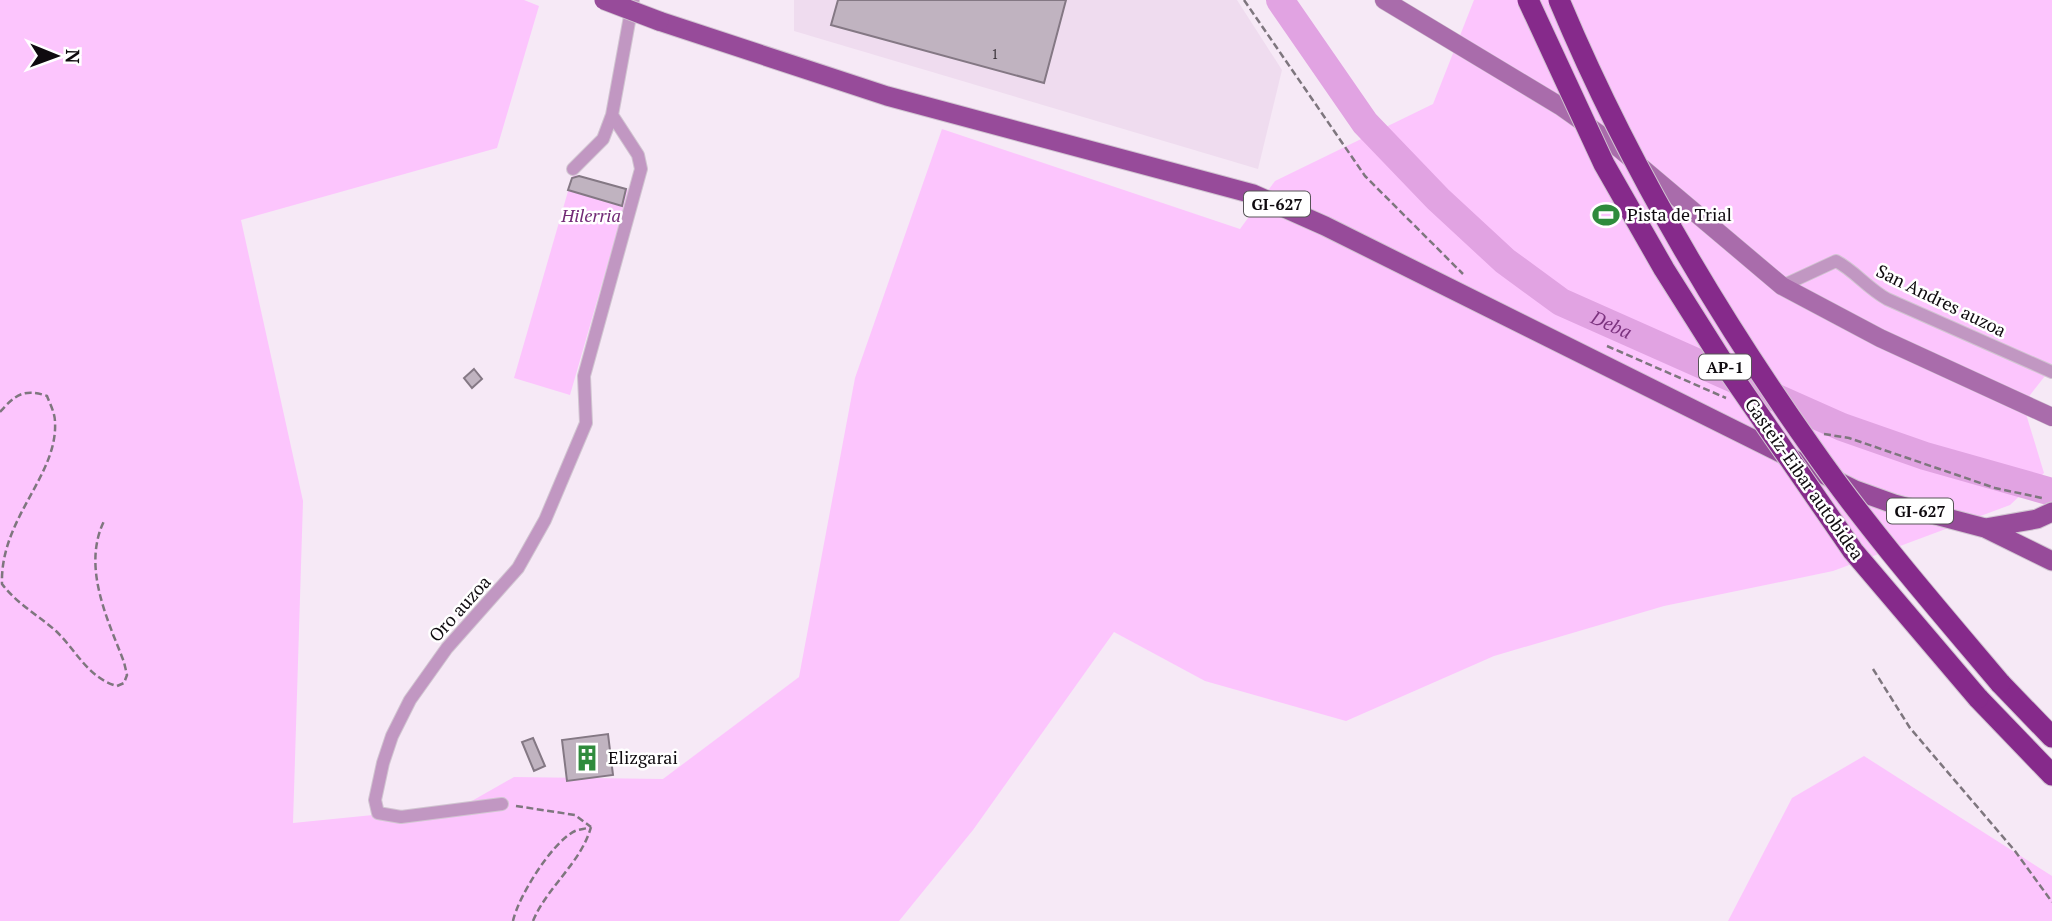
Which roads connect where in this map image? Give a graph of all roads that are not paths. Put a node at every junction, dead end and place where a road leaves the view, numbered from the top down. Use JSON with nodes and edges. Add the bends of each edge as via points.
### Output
{"nodes":[{"id":1,"x":604,"y":0,"type":"edge"},
{"id":2,"x":633,"y":0,"type":"edge"},
{"id":3,"x":1384,"y":0,"type":"edge"},
{"id":4,"x":1528,"y":0,"type":"edge"},
{"id":5,"x":1559,"y":0,"type":"edge"},
{"id":6,"x":612,"y":115,"type":"junction"},
{"id":7,"x":573,"y":169,"type":"dead end"},
{"id":8,"x":1782,"y":286,"type":"junction"},
{"id":9,"x":2052,"y":373,"type":"edge"},
{"id":10,"x":2052,"y":417,"type":"edge"},
{"id":11,"x":2050,"y":505,"type":"edge"},
{"id":12,"x":1985,"y":528,"type":"junction"},
{"id":13,"x":2052,"y":561,"type":"edge"},
{"id":14,"x":2052,"y":737,"type":"edge"},
{"id":15,"x":2052,"y":775,"type":"edge"},
{"id":16,"x":502,"y":804,"type":"road end"}],
"edges":[{"from":1,"to":12,"type":"main road","number":"GI-627","bridge":true,"via":[[887,96],[1253,194],[1855,490]]},
{"from":2,"to":6,"type":"street"},
{"from":3,"to":8,"type":"street","via":[[1560,106]]},
{"from":4,"to":15,"type":"highway","name":"Gasteiz-Eibar autobidea","number":"AP-1","bridge":true,"via":[[1604,164],[1724,365],[1853,551],[1978,698]]},
{"from":5,"to":14,"type":"highway","name":"Gasteiz-Eibar autobidea","number":"AP-1","bridge":true,"via":[[1635,160],[1746,352],[1872,528],[2000,682]]},
{"from":6,"to":7,"type":"street","via":[[603,139]]},
{"from":6,"to":16,"type":"street","name":"Oro auzoa","via":[[638,155],[641,169],[584,376],[586,423],[525,556],[410,699],[392,736],[375,808],[383,816],[401,817]]},
{"from":8,"to":9,"type":"street","name":"San Andres auzoa","via":[[1836,261],[1887,299]]},
{"from":8,"to":10,"type":"street","via":[[1880,338]]},
{"from":11,"to":12,"type":"main road","number":"GI-627","via":[[2037,519]]},
{"from":12,"to":13,"type":"main road","number":"GI-627"}]}
